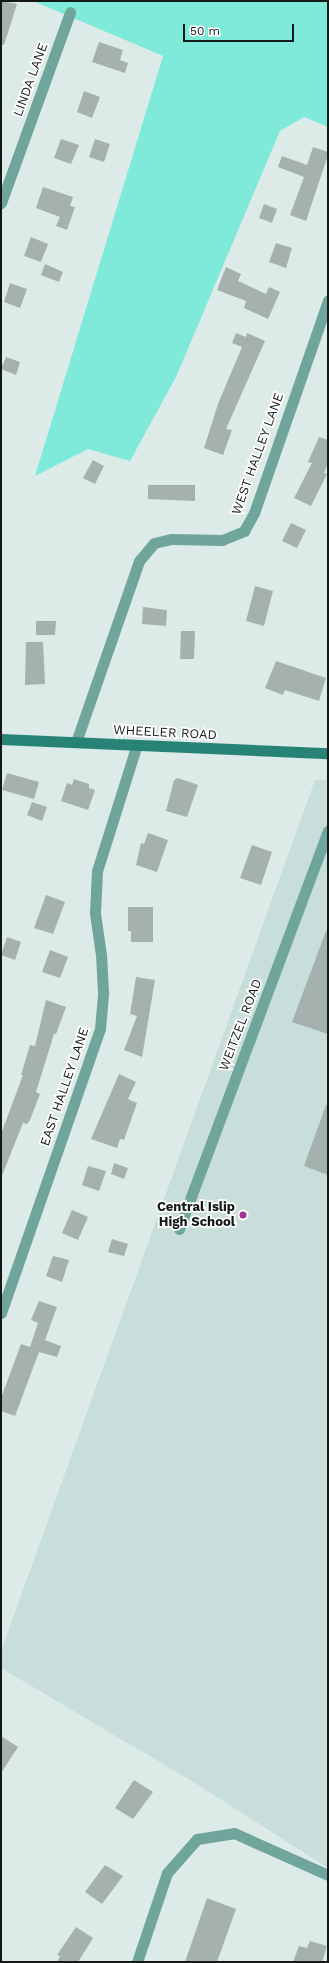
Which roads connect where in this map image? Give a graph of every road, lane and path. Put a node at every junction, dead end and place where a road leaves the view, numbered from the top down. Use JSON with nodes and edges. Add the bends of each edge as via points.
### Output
{"nodes":[{"id":1,"x":70,"y":12,"type":"dead end"},
{"id":2,"x":1,"y":203,"type":"edge"},
{"id":3,"x":328,"y":300,"type":"edge"},
{"id":4,"x":1,"y":739,"type":"edge"},
{"id":5,"x":76,"y":742,"type":"junction"},
{"id":6,"x":136,"y":746,"type":"junction"},
{"id":7,"x":328,"y":753,"type":"edge"},
{"id":8,"x":328,"y":831,"type":"edge"},
{"id":9,"x":179,"y":1229,"type":"dead end"},
{"id":10,"x":1,"y":1313,"type":"edge"},
{"id":11,"x":328,"y":1875,"type":"edge"},
{"id":12,"x":137,"y":1962,"type":"edge"}],
"edges":[{"from":1,"to":2,"type":"street","name":"LINDA LANE"},
{"from":3,"to":5,"type":"street","name":"WEST HALLEY LANE","via":[[254,513],[244,531],[222,540],[172,538],[154,543],[139,560]]},
{"from":4,"to":5,"type":"main road","name":"WHEELER ROAD"},
{"from":5,"to":6,"type":"main road","name":"WHEELER ROAD"},
{"from":6,"to":7,"type":"main road","name":"WHEELER ROAD"},
{"from":6,"to":10,"type":"street","name":"EAST HALLEY LANE","via":[[97,871],[95,913],[102,955],[103,992],[100,1029]]},
{"from":8,"to":9,"type":"street","name":"WEITZEL ROAD"},
{"from":11,"to":12,"type":"street","via":[[234,1834],[197,1839],[167,1873]]}]}
